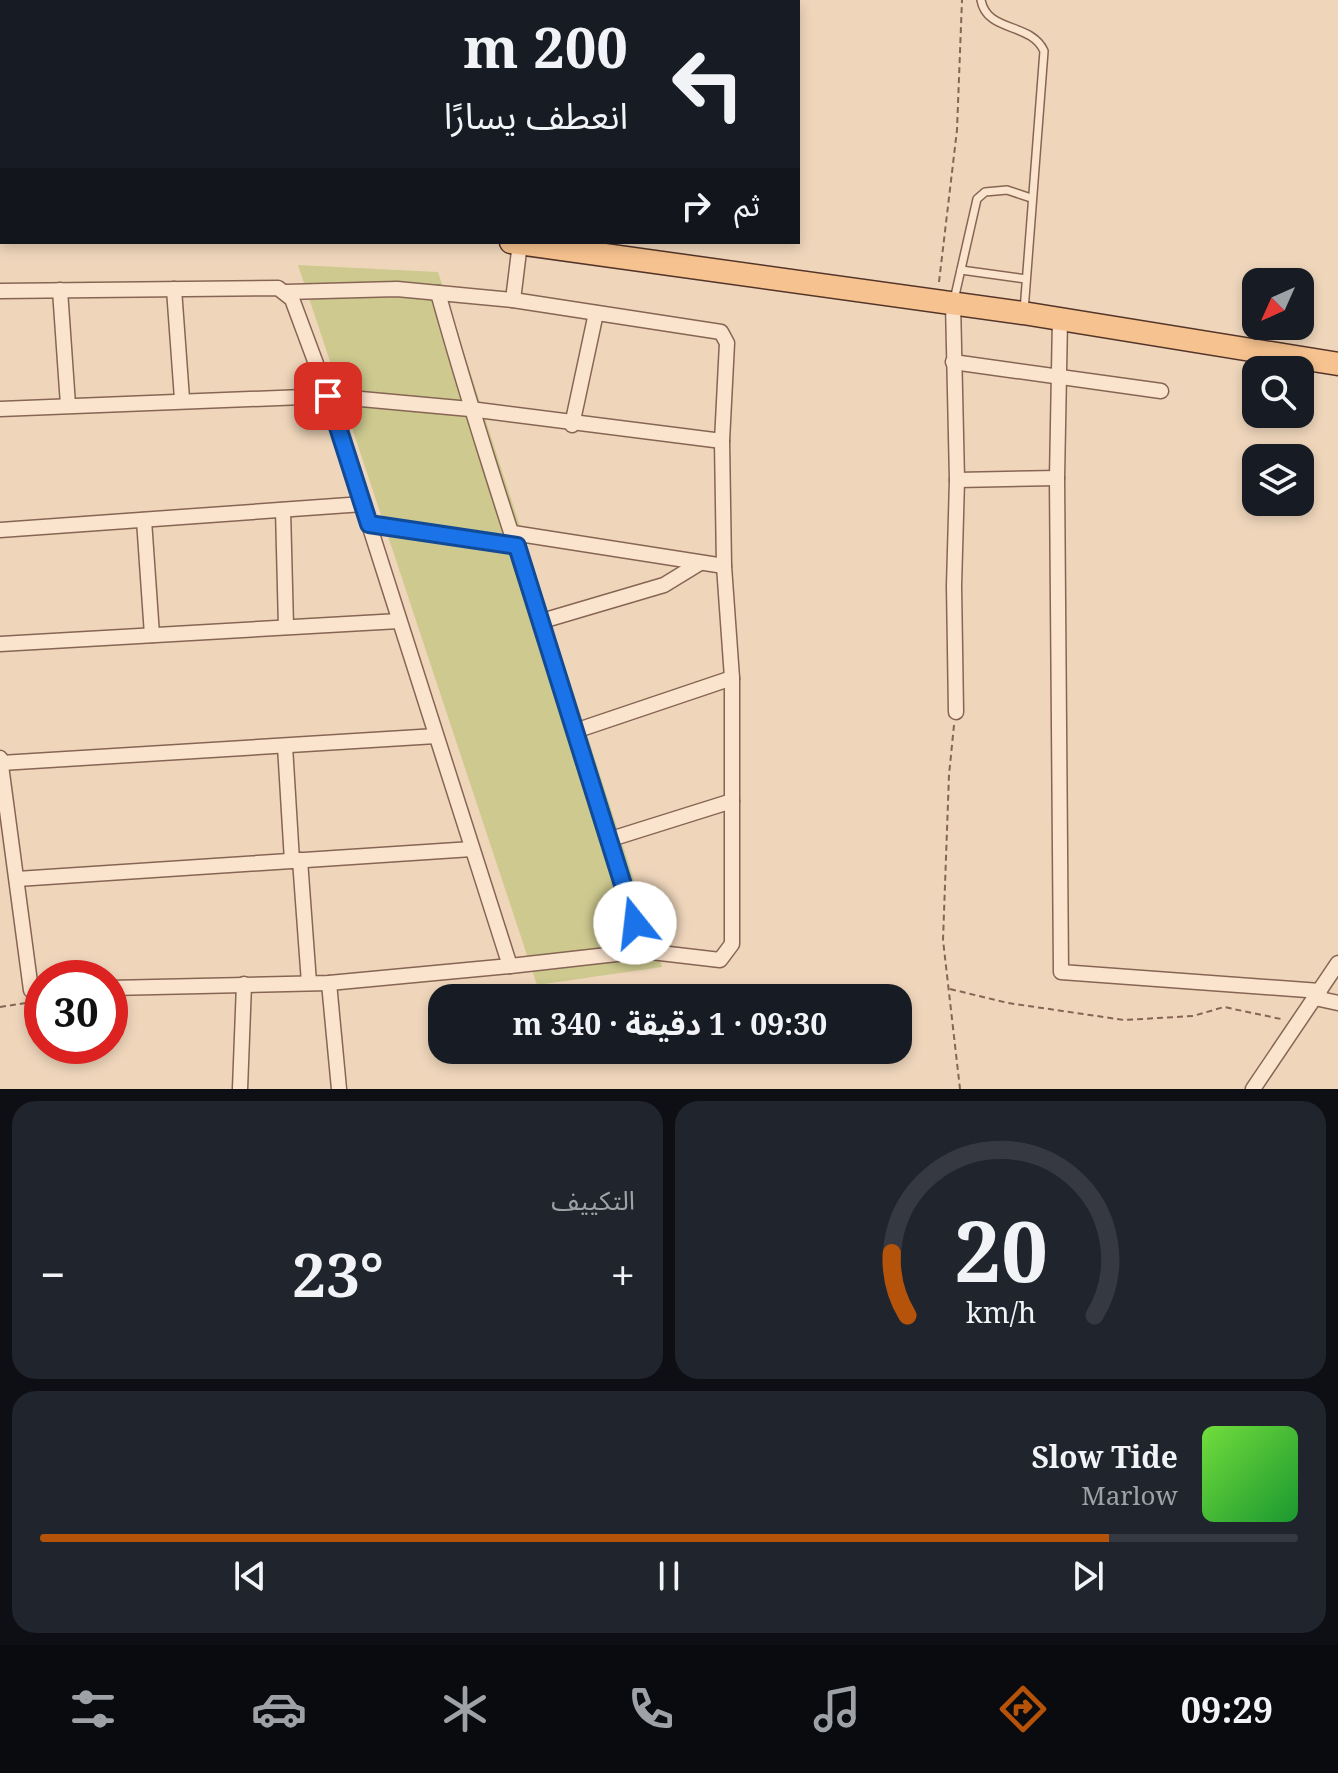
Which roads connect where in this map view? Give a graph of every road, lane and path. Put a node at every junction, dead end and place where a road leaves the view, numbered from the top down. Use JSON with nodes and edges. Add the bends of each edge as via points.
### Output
{"nodes":[{"id":1,"x":962,"y":0,"type":"edge"},
{"id":2,"x":981,"y":0,"type":"edge"},
{"id":3,"x":1031,"y":198,"type":"junction"},
{"id":4,"x":516,"y":244,"type":"edge"},
{"id":5,"x":523,"y":244,"type":"edge"},
{"id":6,"x":961,"y":270,"type":"junction"},
{"id":7,"x":1026,"y":279,"type":"junction"},
{"id":8,"x":174,"y":289,"type":"junction"},
{"id":9,"x":60,"y":290,"type":"junction"},
{"id":10,"x":0,"y":291,"type":"edge"},
{"id":11,"x":286,"y":292,"type":"junction"},
{"id":12,"x":438,"y":293,"type":"junction"},
{"id":13,"x":513,"y":300,"type":"junction"},
{"id":14,"x":944,"y":303,"type":"junction"},
{"id":15,"x":596,"y":313,"type":"junction"},
{"id":16,"x":1023,"y":313,"type":"junction"},
{"id":17,"x":1060,"y":319,"type":"junction"},
{"id":18,"x":953,"y":362,"type":"junction"},
{"id":19,"x":1338,"y":364,"type":"edge"},
{"id":20,"x":1059,"y":377,"type":"junction"},
{"id":21,"x":1161,"y":391,"type":"dead end"},
{"id":22,"x":328,"y":396,"type":"junction"},
{"id":23,"x":182,"y":399,"type":"junction"},
{"id":24,"x":68,"y":405,"type":"junction"},
{"id":25,"x":0,"y":409,"type":"edge"},
{"id":26,"x":470,"y":409,"type":"junction"},
{"id":27,"x":572,"y":425,"type":"junction"},
{"id":28,"x":722,"y":441,"type":"junction"},
{"id":29,"x":1057,"y":478,"type":"junction"},
{"id":30,"x":957,"y":480,"type":"junction"},
{"id":31,"x":363,"y":504,"type":"junction"},
{"id":32,"x":283,"y":510,"type":"junction"},
{"id":33,"x":144,"y":520,"type":"junction"},
{"id":34,"x":369,"y":524,"type":"junction"},
{"id":35,"x":0,"y":530,"type":"edge"},
{"id":36,"x":515,"y":539,"type":"junction"},
{"id":37,"x":700,"y":563,"type":"junction"},
{"id":38,"x":724,"y":566,"type":"junction"},
{"id":39,"x":399,"y":621,"type":"junction"},
{"id":40,"x":542,"y":621,"type":"junction"},
{"id":41,"x":286,"y":627,"type":"junction"},
{"id":42,"x":152,"y":635,"type":"junction"},
{"id":43,"x":0,"y":644,"type":"edge"},
{"id":44,"x":732,"y":678,"type":"junction"},
{"id":45,"x":956,"y":712,"type":"joint"},
{"id":46,"x":575,"y":731,"type":"junction"},
{"id":47,"x":436,"y":736,"type":"junction"},
{"id":48,"x":285,"y":746,"type":"junction"},
{"id":49,"x":0,"y":761,"type":"edge"},
{"id":50,"x":732,"y":801,"type":"junction"},
{"id":51,"x":611,"y":839,"type":"junction"},
{"id":52,"x":472,"y":849,"type":"junction"},
{"id":53,"x":296,"y":860,"type":"junction"},
{"id":54,"x":17,"y":879,"type":"junction"},
{"id":55,"x":643,"y":951,"type":"junction"},
{"id":56,"x":27,"y":960,"type":"edge"},
{"id":57,"x":1338,"y":963,"type":"edge"},
{"id":58,"x":510,"y":966,"type":"junction"},
{"id":59,"x":309,"y":983,"type":"junction"},
{"id":60,"x":329,"y":983,"type":"junction"},
{"id":61,"x":244,"y":984,"type":"junction"},
{"id":62,"x":128,"y":987,"type":"edge"},
{"id":63,"x":950,"y":989,"type":"junction"},
{"id":64,"x":1317,"y":995,"type":"junction"},
{"id":65,"x":24,"y":1003,"type":"edge"},
{"id":66,"x":1338,"y":1003,"type":"edge"},
{"id":67,"x":0,"y":1007,"type":"edge"},
{"id":68,"x":1298,"y":1024,"type":"junction"},
{"id":69,"x":240,"y":1089,"type":"edge"},
{"id":70,"x":339,"y":1089,"type":"edge"},
{"id":71,"x":960,"y":1089,"type":"edge"},
{"id":72,"x":1253,"y":1089,"type":"edge"}],
"edges":[{"from":1,"to":14,"type":"path"},
{"from":2,"to":3,"type":"lane","via":[[995,22],[1022,31],[1044,51]]},
{"from":3,"to":6,"type":"lane","via":[[1007,190],[985,192],[977,199]]},
{"from":3,"to":7,"type":"lane"},
{"from":4,"to":13,"type":"street"},
{"from":5,"to":14,"type":"main road"},
{"from":6,"to":7,"type":"lane"},
{"from":6,"to":14,"type":"lane"},
{"from":7,"to":16,"type":"lane"},
{"from":8,"to":9,"type":"street"},
{"from":8,"to":11,"type":"street"},
{"from":8,"to":23,"type":"street"},
{"from":9,"to":10,"type":"street"},
{"from":9,"to":24,"type":"street"},
{"from":11,"to":12,"type":"street"},
{"from":11,"to":22,"type":"street"},
{"from":12,"to":13,"type":"street"},
{"from":12,"to":26,"type":"street"},
{"from":13,"to":15,"type":"street"},
{"from":14,"to":16,"type":"main road"},
{"from":14,"to":18,"type":"street"},
{"from":15,"to":27,"type":"street"},
{"from":15,"to":28,"type":"street","via":[[721,332]]},
{"from":16,"to":17,"type":"main road"},
{"from":17,"to":19,"type":"main road"},
{"from":17,"to":20,"type":"street"},
{"from":18,"to":20,"type":"street"},
{"from":18,"to":30,"type":"street"},
{"from":20,"to":21,"type":"street"},
{"from":20,"to":29,"type":"street"},
{"from":22,"to":23,"type":"street"},
{"from":22,"to":26,"type":"street"},
{"from":22,"to":31,"type":"street"},
{"from":23,"to":24,"type":"street"},
{"from":24,"to":25,"type":"street"},
{"from":26,"to":27,"type":"street"},
{"from":26,"to":36,"type":"street"},
{"from":27,"to":28,"type":"street"},
{"from":28,"to":38,"type":"street"},
{"from":29,"to":30,"type":"street"},
{"from":29,"to":64,"type":"street","via":[[1061,972]]},
{"from":30,"to":45,"type":"street"},
{"from":31,"to":32,"type":"street"},
{"from":31,"to":34,"type":"street"},
{"from":32,"to":33,"type":"street"},
{"from":32,"to":41,"type":"street"},
{"from":33,"to":35,"type":"street"},
{"from":33,"to":42,"type":"street"},
{"from":34,"to":36,"type":"street"},
{"from":34,"to":39,"type":"street"},
{"from":36,"to":37,"type":"street"},
{"from":36,"to":40,"type":"street"},
{"from":37,"to":38,"type":"street"},
{"from":37,"to":40,"type":"street","via":[[664,585]]},
{"from":38,"to":44,"type":"street"},
{"from":39,"to":41,"type":"street"},
{"from":39,"to":47,"type":"street"},
{"from":40,"to":46,"type":"street"},
{"from":41,"to":42,"type":"street"},
{"from":42,"to":43,"type":"street"},
{"from":44,"to":46,"type":"street"},
{"from":44,"to":50,"type":"street"},
{"from":45,"to":63,"type":"path","via":[[943,940]]},
{"from":46,"to":51,"type":"street"},
{"from":47,"to":48,"type":"street"},
{"from":47,"to":52,"type":"street"},
{"from":48,"to":49,"type":"street"},
{"from":48,"to":53,"type":"street"},
{"from":49,"to":54,"type":"street"},
{"from":50,"to":51,"type":"street"},
{"from":50,"to":55,"type":"street","via":[[730,950],[720,960]]},
{"from":51,"to":55,"type":"street"},
{"from":52,"to":53,"type":"street"},
{"from":52,"to":58,"type":"street"},
{"from":53,"to":54,"type":"street"},
{"from":53,"to":59,"type":"street"},
{"from":54,"to":56,"type":"street"},
{"from":55,"to":58,"type":"street"},
{"from":57,"to":64,"type":"street"},
{"from":58,"to":60,"type":"street"},
{"from":59,"to":60,"type":"street"},
{"from":59,"to":61,"type":"street"},
{"from":60,"to":70,"type":"street"},
{"from":61,"to":62,"type":"street"},
{"from":61,"to":69,"type":"street"},
{"from":63,"to":68,"type":"path","via":[[1124,1020],[1193,1016],[1224,1007]]},
{"from":63,"to":71,"type":"path"},
{"from":64,"to":66,"type":"street"},
{"from":64,"to":68,"type":"street"},
{"from":65,"to":67,"type":"path"},
{"from":68,"to":72,"type":"street"}]}
